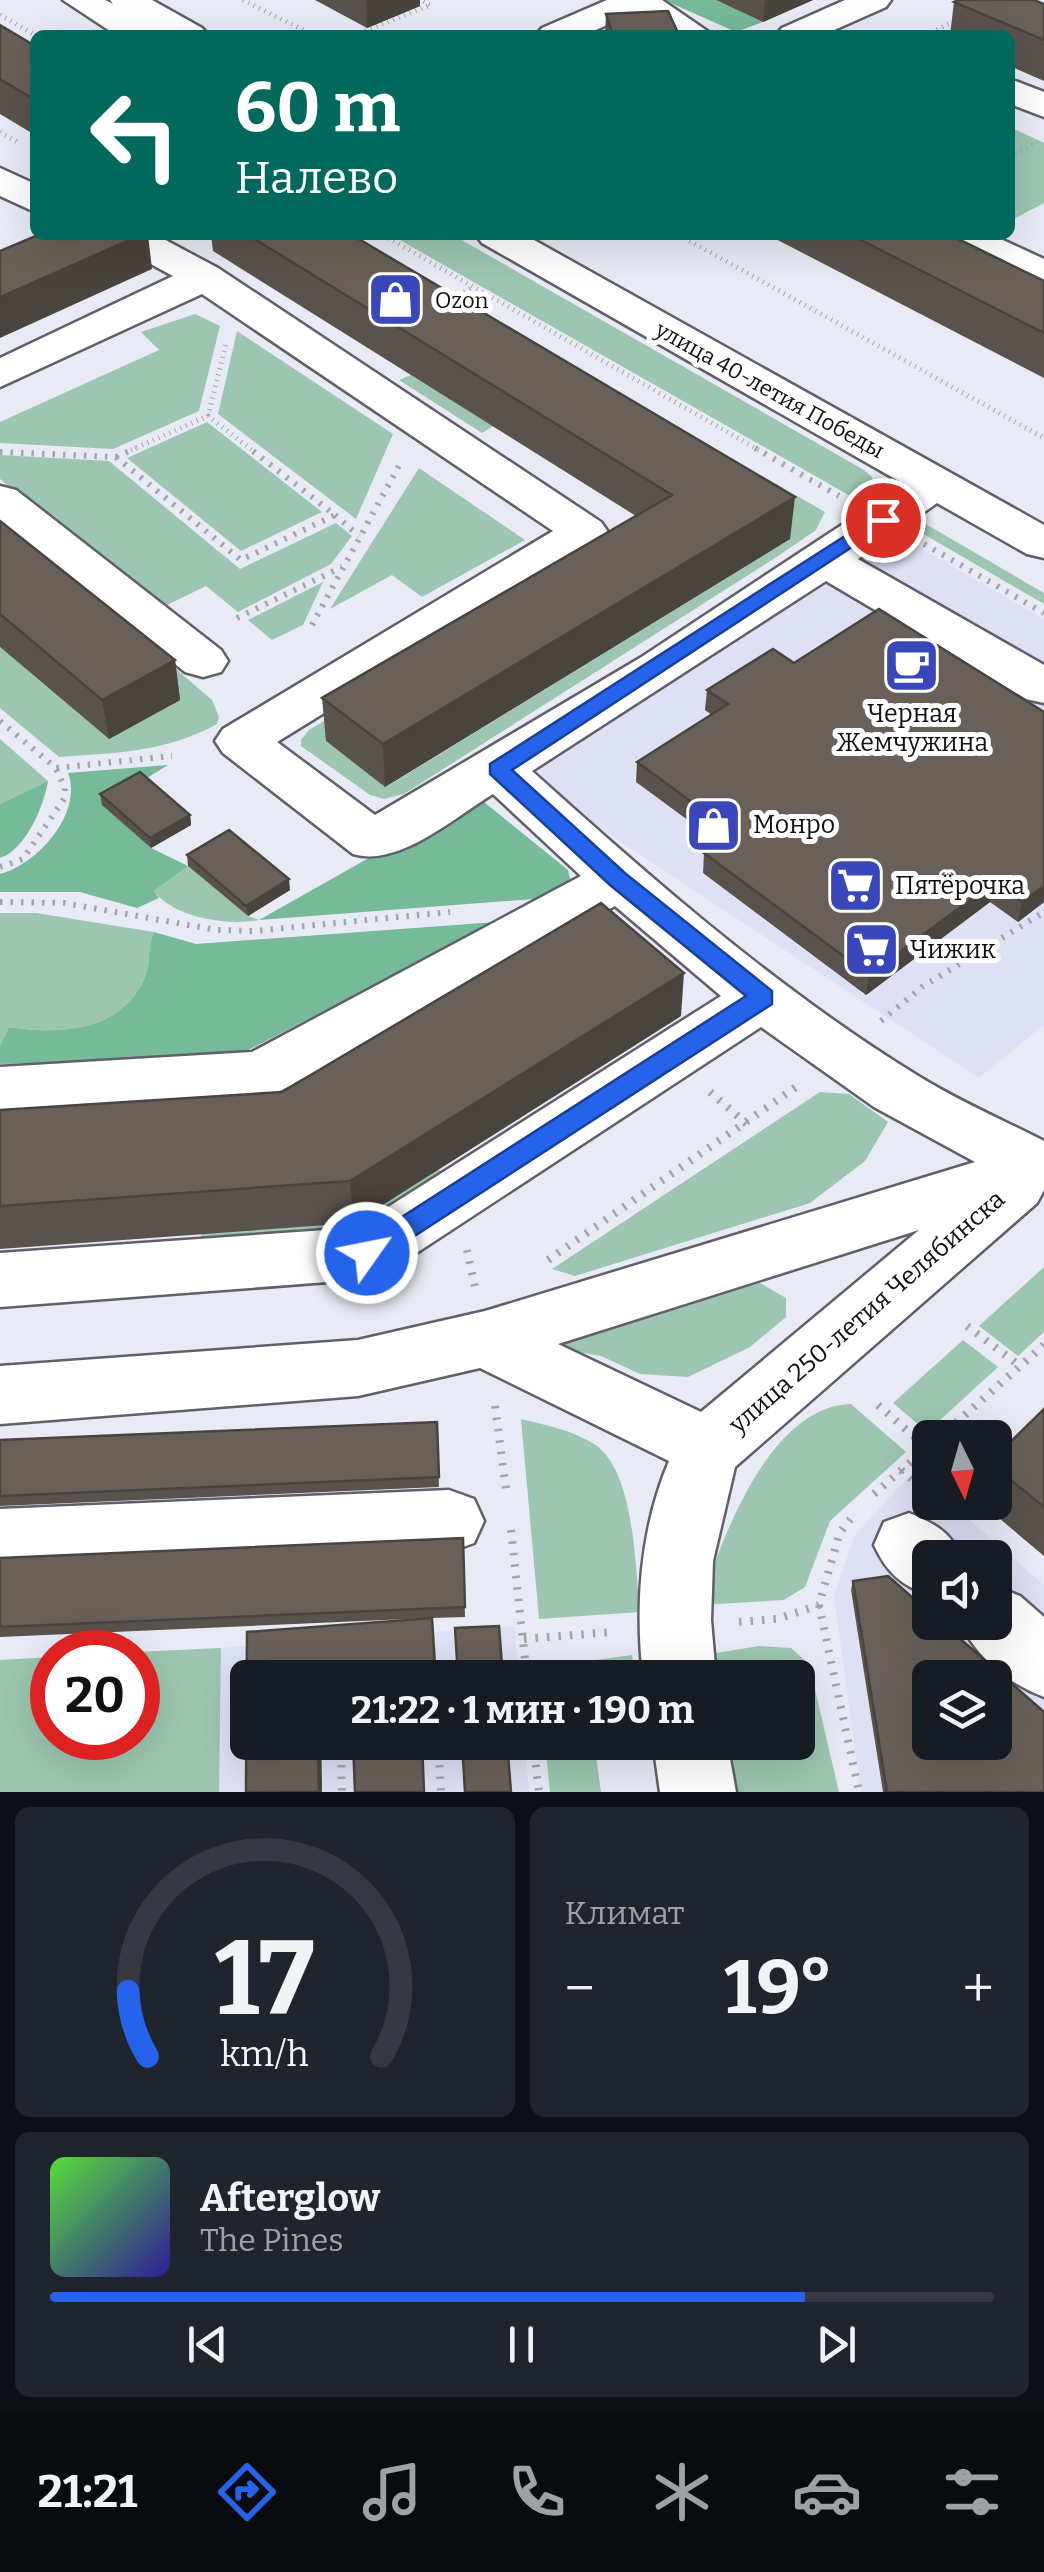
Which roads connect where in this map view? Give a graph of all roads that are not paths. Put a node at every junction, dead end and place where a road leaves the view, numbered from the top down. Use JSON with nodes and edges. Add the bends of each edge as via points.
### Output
{"nodes":[{"id":1,"x":80,"y":0,"type":"edge"},
{"id":2,"x":127,"y":0,"type":"edge"},
{"id":3,"x":637,"y":0,"type":"edge"},
{"id":4,"x":874,"y":0,"type":"edge"},
{"id":5,"x":840,"y":14,"type":"junction"},
{"id":6,"x":133,"y":30,"type":"edge"},
{"id":7,"x":181,"y":30,"type":"edge"},
{"id":8,"x":566,"y":30,"type":"edge"},
{"id":9,"x":687,"y":30,"type":"edge"},
{"id":10,"x":805,"y":30,"type":"edge"},
{"id":11,"x":875,"y":30,"type":"edge"},
{"id":12,"x":1015,"y":95,"type":"edge"},
{"id":13,"x":1042,"y":123,"type":"edge"},
{"id":14,"x":0,"y":180,"type":"edge"},
{"id":15,"x":30,"y":197,"type":"edge"},
{"id":16,"x":135,"y":240,"type":"edge"},
{"id":17,"x":505,"y":240,"type":"edge"},
{"id":18,"x":559,"y":240,"type":"edge"},
{"id":19,"x":975,"y":240,"type":"edge"},
{"id":20,"x":1034,"y":259,"type":"edge"},
{"id":21,"x":220,"y":288,"type":"junction"},
{"id":22,"x":0,"y":374,"type":"edge"},
{"id":23,"x":935,"y":483,"type":"junction"},
{"id":24,"x":0,"y":500,"type":"edge"},
{"id":25,"x":1044,"y":508,"type":"edge"},
{"id":26,"x":1044,"y":544,"type":"edge"},
{"id":27,"x":824,"y":560,"type":"junction"},
{"id":28,"x":203,"y":662,"type":"dead end"},
{"id":29,"x":1044,"y":687,"type":"edge"},
{"id":30,"x":498,"y":769,"type":"junction"},
{"id":31,"x":618,"y":880,"type":"junction"},
{"id":32,"x":763,"y":997,"type":"junction"},
{"id":33,"x":0,"y":1090,"type":"edge"},
{"id":34,"x":1038,"y":1165,"type":"edge"},
{"id":35,"x":0,"y":1280,"type":"edge"},
{"id":36,"x":484,"y":1339,"type":"junction"},
{"id":37,"x":0,"y":1395,"type":"edge"},
{"id":38,"x":708,"y":1448,"type":"junction"},
{"id":39,"x":489,"y":1519,"type":"road end"},
{"id":40,"x":0,"y":1541,"type":"edge"},
{"id":41,"x":1012,"y":1635,"type":"edge"},
{"id":42,"x":677,"y":1660,"type":"edge"},
{"id":43,"x":1044,"y":1663,"type":"edge"},
{"id":44,"x":693,"y":1760,"type":"edge"},
{"id":45,"x":698,"y":1792,"type":"edge"}],
"edges":[{"from":1,"to":6,"type":"street"},
{"from":2,"to":7,"type":"street"},
{"from":3,"to":8,"type":"street"},
{"from":3,"to":9,"type":"street"},
{"from":4,"to":5,"type":"street"},
{"from":5,"to":10,"type":"street"},
{"from":5,"to":11,"type":"street"},
{"from":12,"to":13,"type":"street"},
{"from":14,"to":15,"type":"street"},
{"from":16,"to":21,"type":"street"},
{"from":17,"to":23,"type":"street","name":"улица 40-летия Победы"},
{"from":18,"to":25,"type":"street","name":"улица 40-летия Победы"},
{"from":19,"to":20,"type":"street"},
{"from":21,"to":22,"type":"street"},
{"from":21,"to":30,"type":"street","via":[[585,532],[241,741],[372,840]]},
{"from":23,"to":26,"type":"street","name":"улица 40-летия Победы"},
{"from":23,"to":27,"type":"street"},
{"from":24,"to":28,"type":"street"},
{"from":27,"to":29,"type":"street"},
{"from":27,"to":30,"type":"street"},
{"from":30,"to":31,"type":"street"},
{"from":31,"to":32,"type":"street"},
{"from":31,"to":33,"type":"street","via":[[262,1074]]},
{"from":32,"to":34,"type":"street","via":[[896,1092]]},
{"from":32,"to":35,"type":"street","via":[[367,1253]]},
{"from":34,"to":36,"type":"street","name":"улица 250-летия Челябинска"},
{"from":34,"to":38,"type":"street","name":"улица 250-летия Челябинска"},
{"from":36,"to":37,"type":"street","name":"улица 250-летия Челябинска","via":[[358,1368]]},
{"from":36,"to":38,"type":"street","name":"улица 250-летия Челябинска"},
{"from":38,"to":42,"type":"street","via":[[690,1489],[672,1627]]},
{"from":39,"to":40,"type":"street"},
{"from":41,"to":43,"type":"street"},
{"from":44,"to":45,"type":"street"}]}
